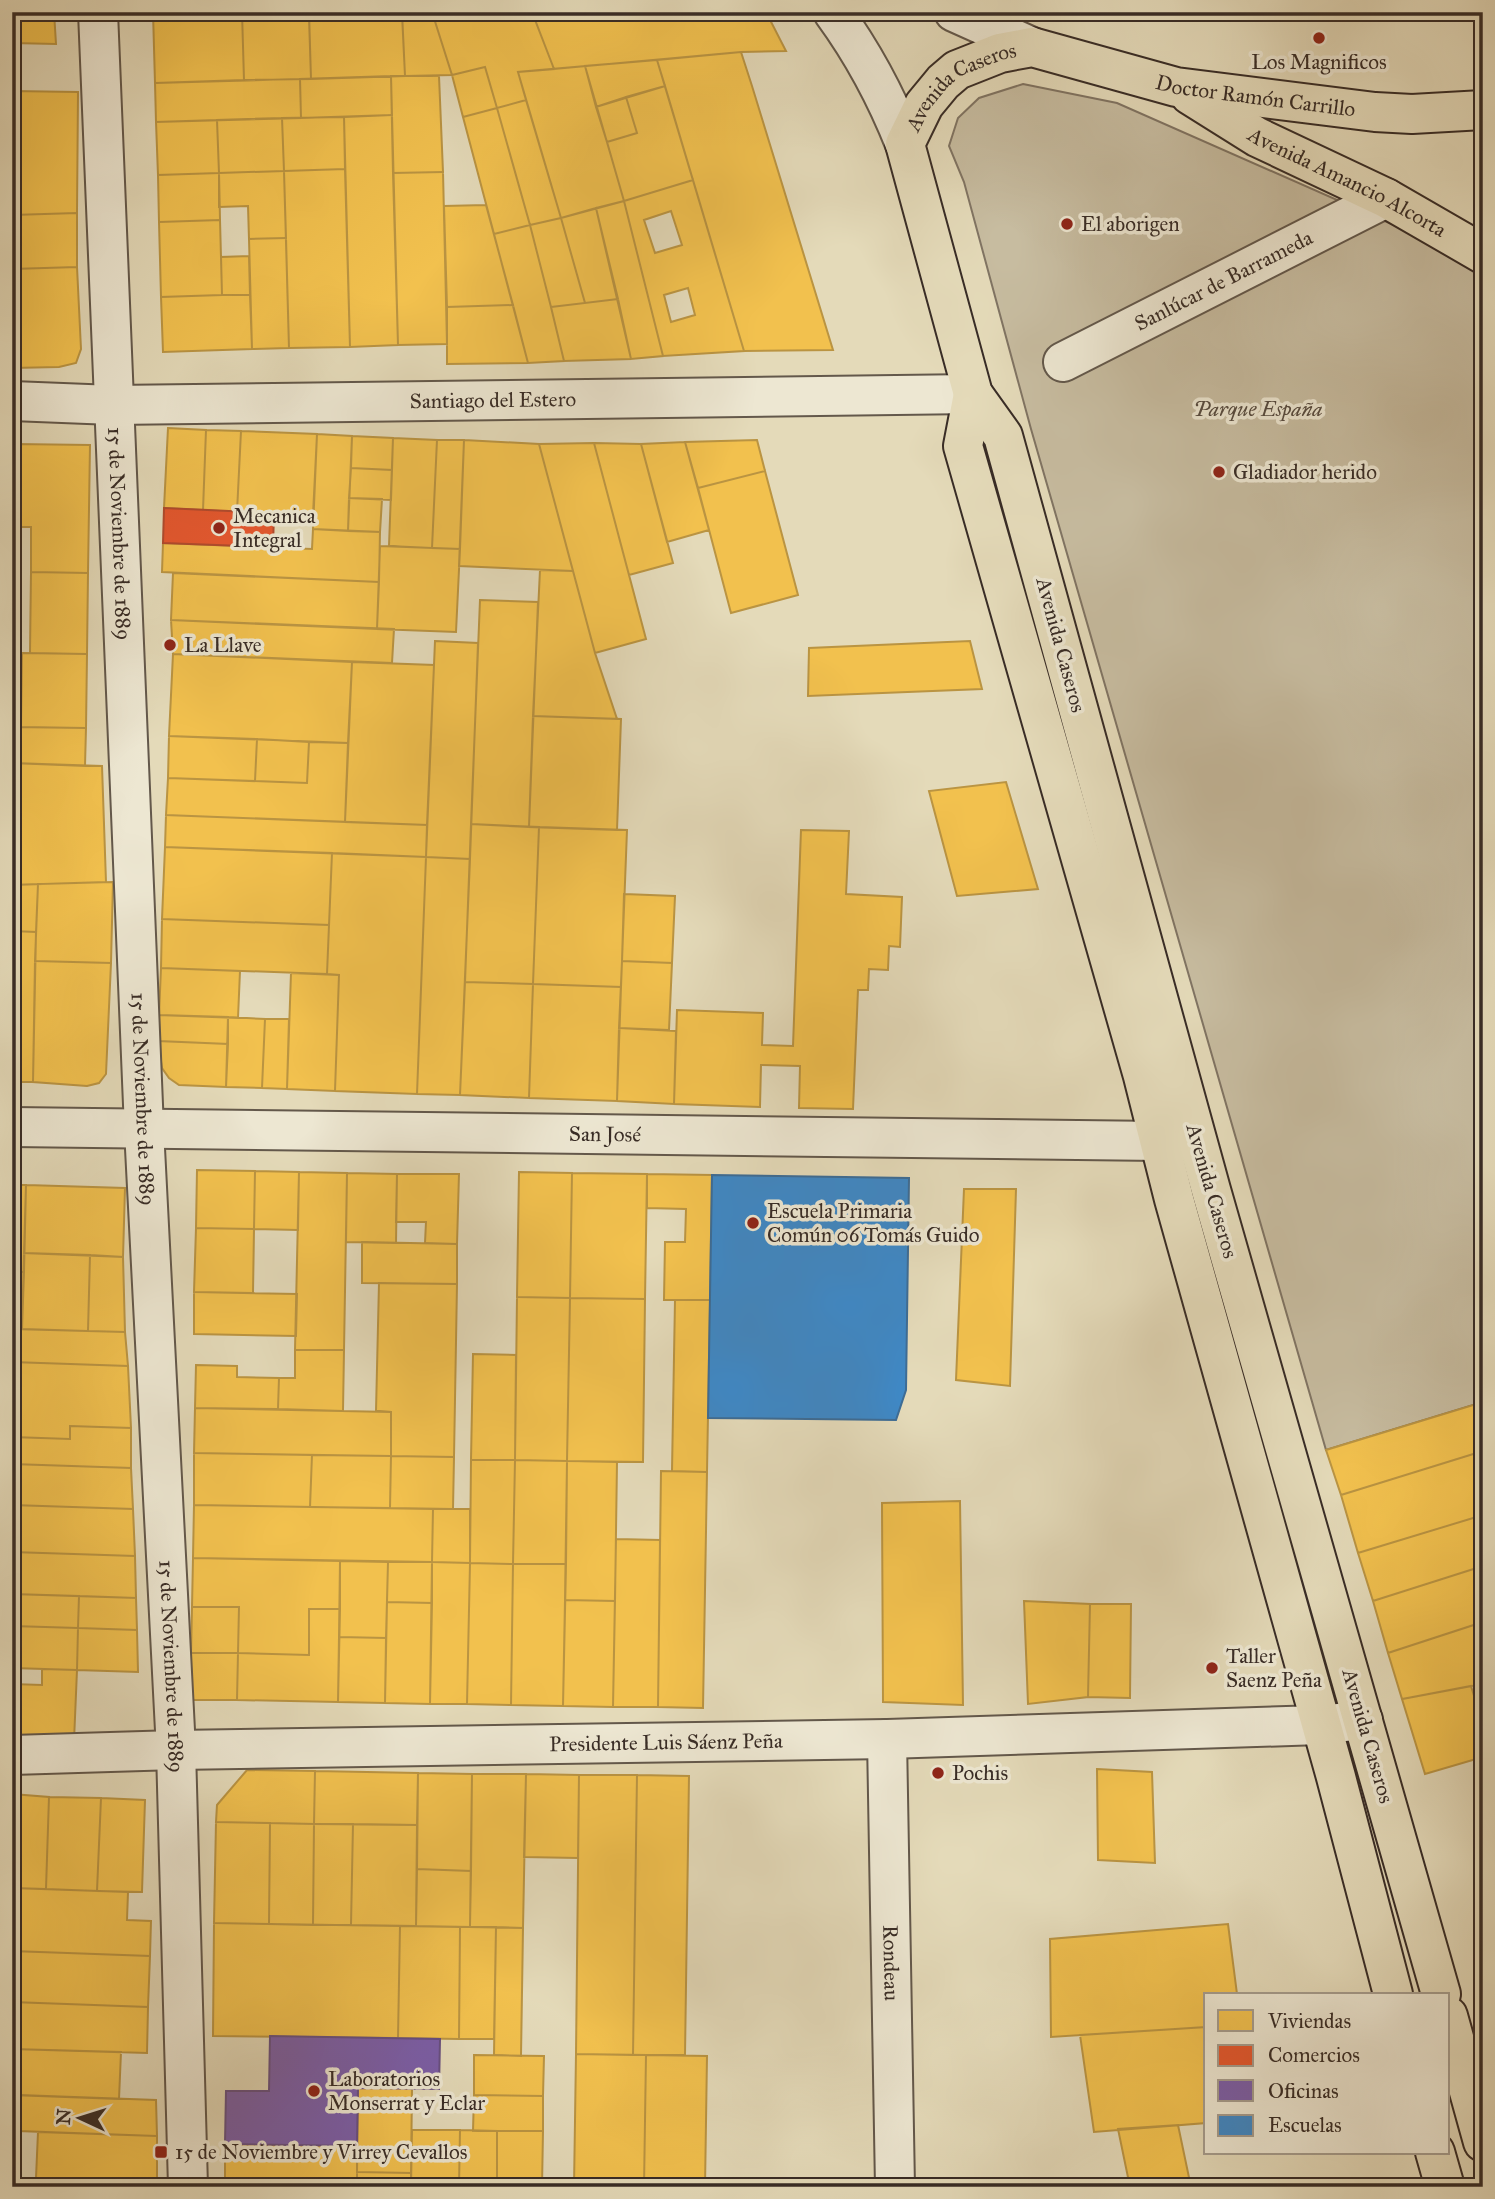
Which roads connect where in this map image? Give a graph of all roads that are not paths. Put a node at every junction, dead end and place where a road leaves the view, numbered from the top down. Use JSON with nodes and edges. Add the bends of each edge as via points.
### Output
{"nodes":[{"id":1,"x":99,"y":12,"type":"edge"},
{"id":2,"x":833,"y":12,"type":"edge"},
{"id":3,"x":954,"y":12,"type":"edge"},
{"id":4,"x":1032,"y":47,"type":"junction"},
{"id":5,"x":1176,"y":87,"type":"junction"},
{"id":6,"x":1483,"y":110,"type":"edge"},
{"id":7,"x":905,"y":144,"type":"junction"},
{"id":8,"x":1385,"y":198,"type":"junction"},
{"id":9,"x":1483,"y":254,"type":"edge"},
{"id":10,"x":1063,"y":362,"type":"dead end"},
{"id":11,"x":973,"y":394,"type":"junction"},
{"id":12,"x":12,"y":401,"type":"edge"},
{"id":13,"x":113,"y":405,"type":"junction"},
{"id":14,"x":12,"y":1127,"type":"edge"},
{"id":15,"x":144,"y":1129,"type":"junction"},
{"id":16,"x":1196,"y":1136,"type":"junction"},
{"id":17,"x":1159,"y":1141,"type":"junction"},
{"id":18,"x":1363,"y":1720,"type":"junction"},
{"id":19,"x":1320,"y":1725,"type":"junction"},
{"id":20,"x":887,"y":1739,"type":"junction"},
{"id":21,"x":176,"y":1750,"type":"junction"},
{"id":22,"x":12,"y":1755,"type":"edge"},
{"id":23,"x":1394,"y":1993,"type":"edge"},
{"id":24,"x":1441,"y":1993,"type":"edge"},
{"id":25,"x":1450,"y":2022,"type":"edge"},
{"id":26,"x":1480,"y":2120,"type":"edge"},
{"id":27,"x":1436,"y":2154,"type":"edge"},
{"id":28,"x":188,"y":2187,"type":"edge"},
{"id":29,"x":895,"y":2187,"type":"edge"},
{"id":30,"x":1445,"y":2187,"type":"edge"}],
"edges":[{"from":1,"to":13,"type":"street","name":"15 de Noviembre de 1889"},
{"from":2,"to":7,"type":"street","name":"Avenida Caseros","via":[[872,72]]},
{"from":3,"to":4,"type":"street","name":"Avenida Caseros"},
{"from":4,"to":5,"type":"main road","name":"Doctor Ramón Carrillo"},
{"from":4,"to":7,"type":"main road","name":"Avenida Caseros","via":[[987,57],[957,70],[924,106]]},
{"from":5,"to":6,"type":"main road","name":"Doctor Ramón Carrillo","via":[[1375,113]]},
{"from":5,"to":8,"type":"main road","name":"Avenida Amancio Alcorta","via":[[1257,137]]},
{"from":7,"to":11,"type":"main road","name":"Avenida Caseros"},
{"from":8,"to":9,"type":"main road","name":"Avenida Amancio Alcorta"},
{"from":8,"to":10,"type":"street","name":"Sanlúcar de Barrameda"},
{"from":11,"to":13,"type":"street","name":"Santiago del Estero"},
{"from":11,"to":16,"type":"main road","name":"Avenida Caseros","via":[[1003,436]]},
{"from":11,"to":17,"type":"main road","name":"Avenida Caseros","via":[[963,446]]},
{"from":12,"to":13,"type":"street","name":"Santiago del Estero"},
{"from":13,"to":15,"type":"street","name":"15 de Noviembre de 1889"},
{"from":14,"to":15,"type":"street","name":"San José"},
{"from":15,"to":17,"type":"street","name":"San José"},
{"from":15,"to":21,"type":"street","name":"15 de Noviembre de 1889"},
{"from":16,"to":17,"type":"street","name":"San José"},
{"from":16,"to":18,"type":"main road","name":"Avenida Caseros"},
{"from":17,"to":19,"type":"main road","name":"Avenida Caseros"},
{"from":18,"to":19,"type":"street","name":"Presidente Luis Sáenz Peña"},
{"from":18,"to":24,"type":"main road","name":"Avenida Caseros"},
{"from":19,"to":20,"type":"street","name":"Presidente Luis Sáenz Peña"},
{"from":19,"to":23,"type":"main road","name":"Avenida Caseros"},
{"from":20,"to":21,"type":"street","name":"Presidente Luis Sáenz Peña"},
{"from":20,"to":29,"type":"street","name":"Rondeau"},
{"from":21,"to":22,"type":"street","name":"Presidente Luis Sáenz Peña"},
{"from":21,"to":28,"type":"street","name":"15 de Noviembre de 1889"},
{"from":25,"to":26,"type":"main road"},
{"from":27,"to":30,"type":"main road"}]}
